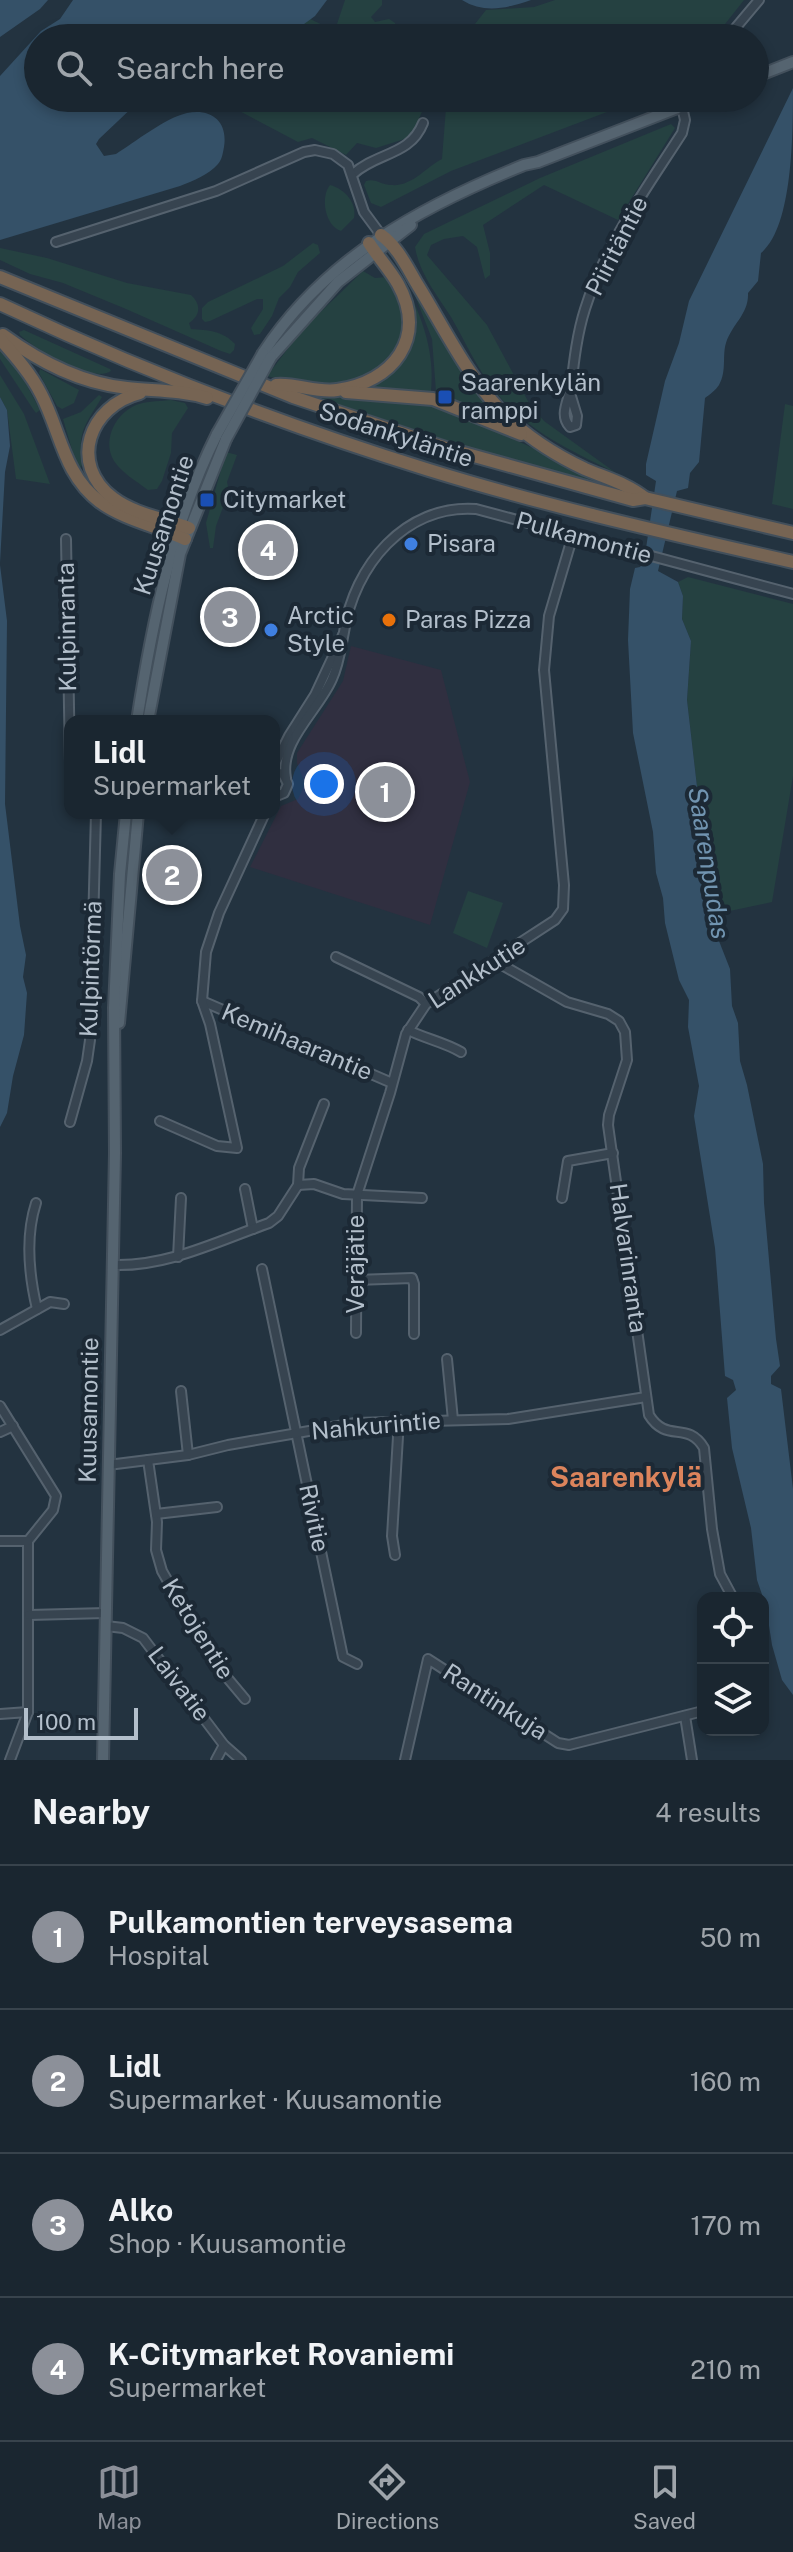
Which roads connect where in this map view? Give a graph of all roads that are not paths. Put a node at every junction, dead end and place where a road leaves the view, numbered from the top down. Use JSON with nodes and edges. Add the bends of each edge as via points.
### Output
{"nodes":[{"id":1,"x":759,"y":0,"type":"edge"},
{"id":2,"x":739,"y":24,"type":"edge"},
{"id":3,"x":793,"y":62,"type":"edge"},
{"id":4,"x":769,"y":71,"type":"edge"},
{"id":5,"x":669,"y":112,"type":"edge"},
{"id":6,"x":683,"y":112,"type":"edge"},
{"id":7,"x":423,"y":123,"type":"dead end"},
{"id":8,"x":353,"y":174,"type":"junction"},
{"id":9,"x":385,"y":238,"type":"junction"},
{"id":10,"x":56,"y":242,"type":"dead end"},
{"id":11,"x":372,"y":247,"type":"junction"},
{"id":12,"x":0,"y":277,"type":"edge"},
{"id":13,"x":0,"y":304,"type":"edge"},
{"id":14,"x":0,"y":333,"type":"edge"},
{"id":15,"x":0,"y":339,"type":"edge"},
{"id":16,"x":267,"y":355,"type":"junction"},
{"id":17,"x":269,"y":387,"type":"junction"},
{"id":18,"x":152,"y":390,"type":"junction"},
{"id":19,"x":336,"y":390,"type":"junction"},
{"id":20,"x":570,"y":393,"type":"dead end"},
{"id":21,"x":220,"y":396,"type":"junction"},
{"id":22,"x":234,"y":402,"type":"junction"},
{"id":23,"x":222,"y":437,"type":"junction"},
{"id":24,"x":528,"y":437,"type":"junction"},
{"id":25,"x":645,"y":498,"type":"junction"},
{"id":26,"x":183,"y":532,"type":"junction"},
{"id":27,"x":793,"y":533,"type":"edge"},
{"id":28,"x":573,"y":535,"type":"junction"},
{"id":29,"x":66,"y":539,"type":"dead end"},
{"id":30,"x":793,"y":562,"type":"edge"},
{"id":31,"x":793,"y":594,"type":"edge"},
{"id":32,"x":343,"y":634,"type":"junction"},
{"id":33,"x":69,"y":715,"type":"edge"},
{"id":34,"x":138,"y":715,"type":"edge"},
{"id":35,"x":149,"y":715,"type":"edge"},
{"id":36,"x":280,"y":756,"type":"edge"},
{"id":37,"x":280,"y":774,"type":"edge"},
{"id":38,"x":286,"y":778,"type":"junction"},
{"id":39,"x":280,"y":794,"type":"edge"},
{"id":40,"x":96,"y":819,"type":"edge"},
{"id":41,"x":126,"y":819,"type":"edge"},
{"id":42,"x":137,"y":819,"type":"edge"},
{"id":43,"x":262,"y":819,"type":"edge"},
{"id":44,"x":336,"y":957,"type":"dead end"},
{"id":45,"x":495,"y":961,"type":"junction"},
{"id":46,"x":202,"y":1001,"type":"junction"},
{"id":47,"x":426,"y":1004,"type":"junction"},
{"id":48,"x":408,"y":1030,"type":"junction"},
{"id":49,"x":461,"y":1052,"type":"dead end"},
{"id":50,"x":115,"y":1060,"type":"junction"},
{"id":51,"x":392,"y":1083,"type":"junction"},
{"id":52,"x":324,"y":1104,"type":"dead end"},
{"id":53,"x":160,"y":1121,"type":"dead end"},
{"id":54,"x":70,"y":1122,"type":"dead end"},
{"id":55,"x":613,"y":1153,"type":"junction"},
{"id":56,"x":298,"y":1185,"type":"junction"},
{"id":57,"x":245,"y":1189,"type":"dead end"},
{"id":58,"x":357,"y":1195,"type":"junction"},
{"id":59,"x":181,"y":1198,"type":"dead end"},
{"id":60,"x":422,"y":1198,"type":"dead end"},
{"id":61,"x":562,"y":1198,"type":"dead end"},
{"id":62,"x":36,"y":1203,"type":"dead end"},
{"id":63,"x":253,"y":1229,"type":"junction"},
{"id":64,"x":178,"y":1257,"type":"junction"},
{"id":65,"x":113,"y":1265,"type":"junction"},
{"id":66,"x":262,"y":1269,"type":"dead end"},
{"id":67,"x":356,"y":1280,"type":"junction"},
{"id":68,"x":64,"y":1304,"type":"dead end"},
{"id":69,"x":37,"y":1309,"type":"junction"},
{"id":70,"x":0,"y":1330,"type":"edge"},
{"id":71,"x":356,"y":1333,"type":"dead end"},
{"id":72,"x":414,"y":1334,"type":"dead end"},
{"id":73,"x":447,"y":1359,"type":"dead end"},
{"id":74,"x":181,"y":1391,"type":"dead end"},
{"id":75,"x":646,"y":1397,"type":"junction"},
{"id":76,"x":0,"y":1406,"type":"edge"},
{"id":77,"x":399,"y":1420,"type":"junction"},
{"id":78,"x":453,"y":1420,"type":"junction"},
{"id":79,"x":13,"y":1426,"type":"junction"},
{"id":80,"x":0,"y":1432,"type":"edge"},
{"id":81,"x":296,"y":1433,"type":"junction"},
{"id":82,"x":188,"y":1455,"type":"junction"},
{"id":83,"x":148,"y":1460,"type":"junction"},
{"id":84,"x":108,"y":1465,"type":"junction"},
{"id":85,"x":217,"y":1507,"type":"dead end"},
{"id":86,"x":156,"y":1514,"type":"junction"},
{"id":87,"x":0,"y":1541,"type":"edge"},
{"id":88,"x":28,"y":1541,"type":"junction"},
{"id":89,"x":395,"y":1555,"type":"dead end"},
{"id":90,"x":730,"y":1592,"type":"edge"},
{"id":91,"x":106,"y":1613,"type":"junction"},
{"id":92,"x":29,"y":1615,"type":"junction"},
{"id":93,"x":106,"y":1626,"type":"junction"},
{"id":94,"x":357,"y":1664,"type":"dead end"},
{"id":95,"x":245,"y":1699,"type":"dead end"},
{"id":96,"x":28,"y":1712,"type":"junction"},
{"id":97,"x":697,"y":1713,"type":"edge"},
{"id":98,"x":0,"y":1714,"type":"edge"},
{"id":99,"x":685,"y":1716,"type":"junction"},
{"id":100,"x":224,"y":1745,"type":"junction"},
{"id":101,"x":10,"y":1760,"type":"edge"},
{"id":102,"x":103,"y":1760,"type":"edge"},
{"id":103,"x":216,"y":1760,"type":"edge"},
{"id":104,"x":241,"y":1760,"type":"edge"},
{"id":105,"x":405,"y":1760,"type":"edge"},
{"id":106,"x":692,"y":1760,"type":"edge"}],
"edges":[{"from":1,"to":2,"type":"street"},
{"from":3,"to":4,"type":"main road"},
{"from":5,"to":9,"type":"main road","via":[[538,162]]},
{"from":6,"to":20,"type":"street","name":"Piiritäntie","via":[[682,133],[629,215],[595,281],[579,332]]},
{"from":7,"to":8,"type":"street","via":[[414,141]]},
{"from":8,"to":9,"type":"street","via":[[364,212]]},
{"from":8,"to":10,"type":"street","via":[[338,156],[311,150],[216,191]]},
{"from":9,"to":11,"type":"main road"},
{"from":9,"to":24,"type":"highway","via":[[482,389]]},
{"from":11,"to":16,"type":"main road","via":[[314,289],[291,314]]},
{"from":11,"to":19,"type":"highway","via":[[402,291],[409,314],[407,337],[399,357],[382,374]]},
{"from":12,"to":17,"type":"highway","name":"Sodankyläntie"},
{"from":13,"to":21,"type":"highway","name":"Sodankyläntie"},
{"from":14,"to":18,"type":"highway","via":[[76,376]]},
{"from":15,"to":26,"type":"highway","via":[[37,386],[63,454],[83,486],[116,512]]},
{"from":16,"to":22,"type":"main road","name":"Kuusamontie","bridge":true},
{"from":16,"to":23,"type":"main road","name":"Kuusamontie","bridge":true},
{"from":17,"to":19,"type":"highway"},
{"from":17,"to":25,"type":"highway","name":"Sodankyläntie","via":[[501,465],[633,500]]},
{"from":18,"to":21,"type":"highway"},
{"from":18,"to":26,"type":"highway","via":[[127,396],[105,411],[90,441],[91,463],[114,498]]},
{"from":19,"to":24,"type":"highway","via":[[433,399]]},
{"from":21,"to":22,"type":"highway","name":"Sodankyläntie"},
{"from":22,"to":23,"type":"main road","name":"Kuusamontie","bridge":true},
{"from":22,"to":30,"type":"highway","name":"Sodankyläntie","via":[[430,470],[639,528]]},
{"from":23,"to":26,"type":"main road","name":"Kuusamontie"},
{"from":24,"to":25,"type":"highway"},
{"from":25,"to":27,"type":"highway","name":"Sodankyläntie"},
{"from":26,"to":34,"type":"main road","name":"Kuusamontie","via":[[148,650]]},
{"from":26,"to":35,"type":"main road","name":"Kuusamontie"},
{"from":28,"to":31,"type":"street","name":"Pulkamontie"},
{"from":28,"to":32,"type":"street","name":"Pulkamontie","via":[[476,509],[434,513],[401,533],[371,563]]},
{"from":28,"to":45,"type":"street","name":"Lankkutie","via":[[549,616],[544,670],[565,901],[547,927]]},
{"from":29,"to":33,"type":"street","name":"Kulpinranta"},
{"from":32,"to":36,"type":"street","name":"Pulkamontie"},
{"from":32,"to":38,"type":"street","name":"Pulkamontie","via":[[332,681],[288,752]]},
{"from":37,"to":38,"type":"street"},
{"from":38,"to":39,"type":"street","name":"Pulkamontie","via":[[286,791]]},
{"from":40,"to":54,"type":"street","name":"Kulpintörmä","via":[[90,1040]]},
{"from":41,"to":50,"type":"main road","name":"Kuusamontie","via":[[114,982]]},
{"from":42,"to":50,"type":"main road","name":"Kuusamontie"},
{"from":43,"to":46,"type":"street","via":[[210,938]]},
{"from":44,"to":47,"type":"street"},
{"from":45,"to":47,"type":"street","name":"Lankkutie"},
{"from":45,"to":55,"type":"street","name":"Halvarinranta","via":[[567,1002],[619,1021],[627,1060],[609,1115]]},
{"from":46,"to":51,"type":"street","name":"Kemihaarantie"},
{"from":46,"to":53,"type":"street","via":[[237,1148],[217,1146]]},
{"from":47,"to":48,"type":"street","name":"Lankkutie"},
{"from":48,"to":49,"type":"street"},
{"from":48,"to":51,"type":"street","name":"Lankkutie"},
{"from":50,"to":65,"type":"main road","name":"Kuusamontie"},
{"from":51,"to":58,"type":"street","name":"Lankkutie"},
{"from":52,"to":56,"type":"street","via":[[299,1168]]},
{"from":55,"to":61,"type":"street","via":[[568,1161]]},
{"from":55,"to":75,"type":"street","name":"Halvarinranta"},
{"from":56,"to":58,"type":"street"},
{"from":56,"to":63,"type":"street","via":[[278,1216]]},
{"from":57,"to":63,"type":"street"},
{"from":58,"to":60,"type":"street"},
{"from":58,"to":67,"type":"street","name":"Veräjätie"},
{"from":59,"to":64,"type":"street"},
{"from":62,"to":69,"type":"street","via":[[29,1238]]},
{"from":63,"to":64,"type":"street"},
{"from":64,"to":65,"type":"street"},
{"from":65,"to":84,"type":"main road","name":"Kuusamontie"},
{"from":66,"to":81,"type":"street","name":"Rivitie"},
{"from":67,"to":71,"type":"street","name":"Veräjätie"},
{"from":67,"to":72,"type":"street","via":[[412,1278]]},
{"from":68,"to":69,"type":"street","via":[[50,1302]]},
{"from":69,"to":70,"type":"street"},
{"from":73,"to":78,"type":"street"},
{"from":74,"to":82,"type":"street"},
{"from":75,"to":78,"type":"street","name":"Nahkurintie","via":[[508,1419]]},
{"from":75,"to":90,"type":"street","name":"Halvarinranta","via":[[655,1425],[691,1433],[704,1448],[720,1574]]},
{"from":76,"to":79,"type":"street"},
{"from":77,"to":78,"type":"street","name":"Nahkurintie"},
{"from":77,"to":81,"type":"street","name":"Nahkurintie"},
{"from":77,"to":89,"type":"street"},
{"from":79,"to":80,"type":"street"},
{"from":79,"to":88,"type":"street","via":[[56,1496],[53,1510]]},
{"from":81,"to":82,"type":"street","name":"Nahkurintie"},
{"from":81,"to":94,"type":"street","name":"Rivitie","via":[[343,1657]]},
{"from":82,"to":83,"type":"street","name":"Nahkurintie"},
{"from":83,"to":84,"type":"street","name":"Nahkurintie"},
{"from":83,"to":86,"type":"street","name":"Ketojentie"},
{"from":84,"to":91,"type":"main road","name":"Kuusamontie"},
{"from":85,"to":86,"type":"street"},
{"from":86,"to":95,"type":"street","name":"Ketojentie","via":[[162,1571],[214,1662]]},
{"from":87,"to":88,"type":"street"},
{"from":88,"to":92,"type":"street"},
{"from":91,"to":92,"type":"street"},
{"from":91,"to":93,"type":"main road","name":"Kuusamontie"},
{"from":92,"to":96,"type":"street"},
{"from":93,"to":100,"type":"street","name":"Laivatie","via":[[143,1638]]},
{"from":93,"to":102,"type":"main road","name":"Kuusamontie"},
{"from":96,"to":98,"type":"street"},
{"from":96,"to":101,"type":"street"},
{"from":97,"to":99,"type":"street","name":"Rantinkuja"},
{"from":99,"to":105,"type":"street","name":"Rantinkuja","via":[[569,1745],[558,1743],[428,1659]]},
{"from":99,"to":106,"type":"street"},
{"from":100,"to":103,"type":"street"},
{"from":100,"to":104,"type":"street","name":"Laivatie"}]}
